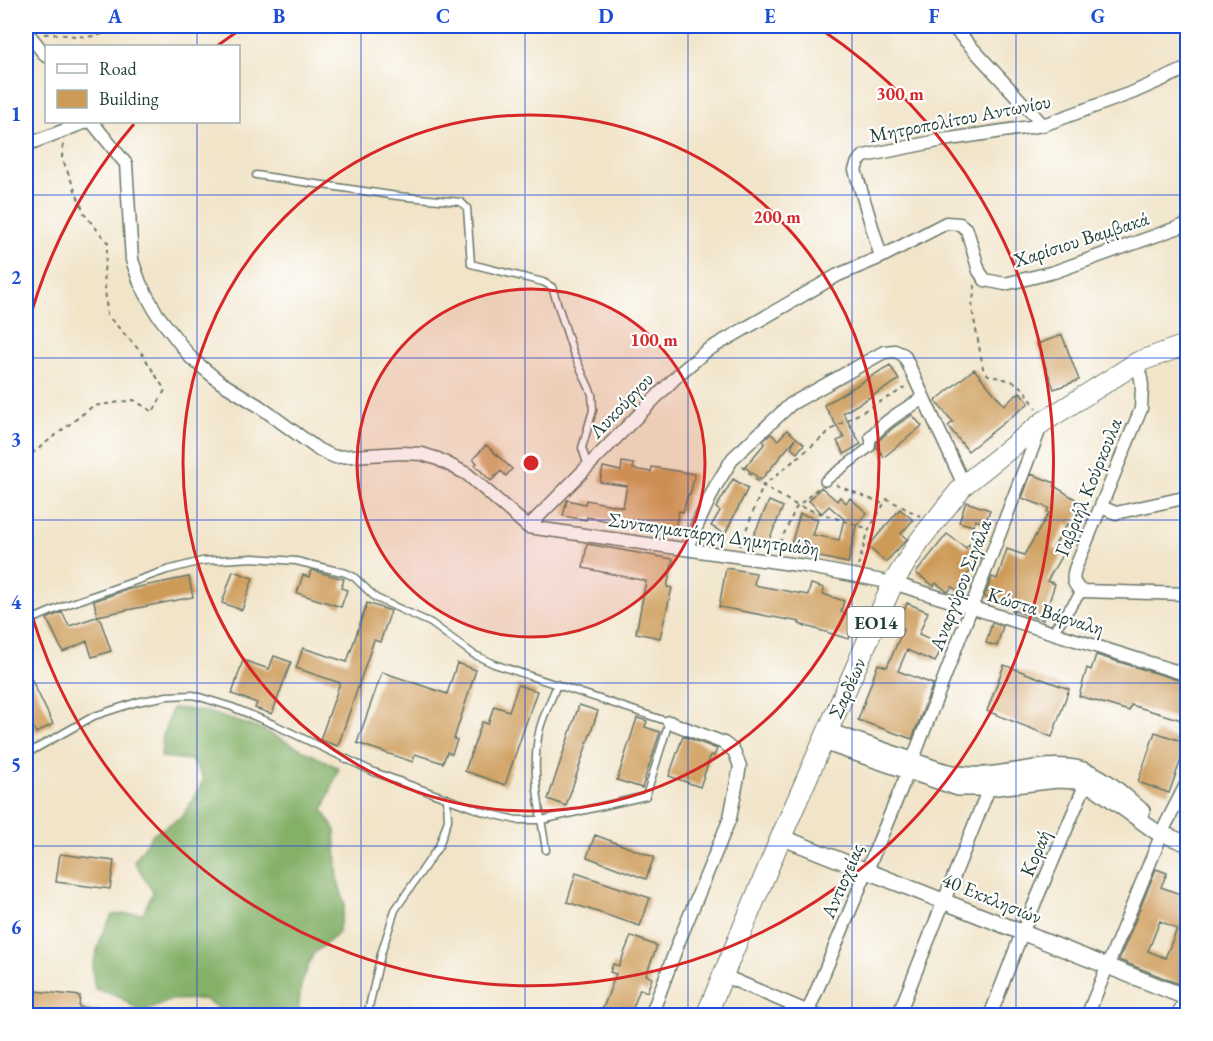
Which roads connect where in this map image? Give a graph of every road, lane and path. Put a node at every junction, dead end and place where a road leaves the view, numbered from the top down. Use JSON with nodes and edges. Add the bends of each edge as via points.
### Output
{"nodes":[{"id":1,"x":111,"y":26,"type":"edge"},
{"id":2,"x":952,"y":26,"type":"edge"},
{"id":3,"x":28,"y":34,"type":"edge"},
{"id":4,"x":45,"y":55,"type":"edge"},
{"id":5,"x":1188,"y":68,"type":"edge"},
{"id":6,"x":84,"y":123,"type":"edge"},
{"id":7,"x":93,"y":123,"type":"edge"},
{"id":8,"x":1043,"y":125,"type":"junction"},
{"id":9,"x":64,"y":141,"type":"dead end"},
{"id":10,"x":26,"y":146,"type":"edge"},
{"id":11,"x":256,"y":175,"type":"dead end"},
{"id":12,"x":1188,"y":224,"type":"edge"},
{"id":13,"x":881,"y":257,"type":"junction"},
{"id":14,"x":982,"y":275,"type":"junction"},
{"id":15,"x":1188,"y":344,"type":"edge"},
{"id":16,"x":1138,"y":362,"type":"junction"},
{"id":17,"x":917,"y":382,"type":"junction"},
{"id":18,"x":924,"y":398,"type":"junction"},
{"id":19,"x":1043,"y":422,"type":"junction"},
{"id":20,"x":871,"y":437,"type":"joint"},
{"id":21,"x":733,"y":458,"type":"junction"},
{"id":22,"x":26,"y":461,"type":"edge"},
{"id":23,"x":588,"y":466,"type":"junction"},
{"id":24,"x":825,"y":481,"type":"junction"},
{"id":25,"x":964,"y":485,"type":"junction"},
{"id":26,"x":763,"y":486,"type":"junction"},
{"id":27,"x":1188,"y":497,"type":"edge"},
{"id":28,"x":883,"y":504,"type":"junction"},
{"id":29,"x":798,"y":506,"type":"junction"},
{"id":30,"x":1101,"y":507,"type":"junction"},
{"id":31,"x":933,"y":523,"type":"junction"},
{"id":32,"x":528,"y":527,"type":"junction"},
{"id":33,"x":869,"y":529,"type":"junction"},
{"id":34,"x":686,"y":549,"type":"junction"},
{"id":35,"x":736,"y":557,"type":"junction"},
{"id":36,"x":771,"y":562,"type":"junction"},
{"id":37,"x":856,"y":576,"type":"junction"},
{"id":38,"x":893,"y":583,"type":"junction"},
{"id":39,"x":1082,"y":591,"type":"junction"},
{"id":40,"x":1188,"y":594,"type":"edge"},
{"id":41,"x":971,"y":608,"type":"junction"},
{"id":42,"x":26,"y":622,"type":"edge"},
{"id":43,"x":1052,"y":633,"type":"junction"},
{"id":44,"x":1188,"y":675,"type":"edge"},
{"id":45,"x":557,"y":684,"type":"junction"},
{"id":46,"x":669,"y":722,"type":"junction"},
{"id":47,"x":826,"y":736,"type":"junction"},
{"id":48,"x":26,"y":754,"type":"edge"},
{"id":49,"x":910,"y":766,"type":"junction"},
{"id":50,"x":1088,"y":778,"type":"junction"},
{"id":51,"x":1188,"y":781,"type":"edge"},
{"id":52,"x":989,"y":782,"type":"junction"},
{"id":53,"x":447,"y":798,"type":"junction"},
{"id":54,"x":542,"y":820,"type":"junction"},
{"id":55,"x":1163,"y":831,"type":"junction"},
{"id":56,"x":1188,"y":834,"type":"edge"},
{"id":57,"x":781,"y":837,"type":"junction"},
{"id":58,"x":1188,"y":844,"type":"edge"},
{"id":59,"x":546,"y":850,"type":"dead end"},
{"id":60,"x":867,"y":871,"type":"junction"},
{"id":61,"x":945,"y":902,"type":"junction"},
{"id":62,"x":1022,"y":933,"type":"junction"},
{"id":63,"x":1107,"y":966,"type":"junction"},
{"id":64,"x":722,"y":975,"type":"junction"},
{"id":65,"x":1187,"y":998,"type":"edge"},
{"id":66,"x":811,"y":1014,"type":"edge"},
{"id":67,"x":367,"y":1016,"type":"edge"},
{"id":68,"x":651,"y":1016,"type":"edge"},
{"id":69,"x":706,"y":1016,"type":"edge"},
{"id":70,"x":898,"y":1016,"type":"edge"},
{"id":71,"x":990,"y":1016,"type":"edge"},
{"id":72,"x":1087,"y":1016,"type":"edge"},
{"id":73,"x":1179,"y":1016,"type":"edge"}],
"edges":[{"from":1,"to":3,"type":"path","via":[[101,36]]},
{"from":2,"to":8,"type":"street"},
{"from":3,"to":4,"type":"street"},
{"from":5,"to":8,"type":"street","name":"Μητροπολίτου Αντωνίου"},
{"from":6,"to":10,"type":"street"},
{"from":7,"to":32,"type":"street","via":[[126,164],[132,260],[140,283],[157,314],[191,358],[319,450],[335,457],[402,453],[438,459],[467,474]]},
{"from":8,"to":13,"type":"street","name":"Μητροπολίτου Αντωνίου","via":[[864,156],[855,170],[856,178]]},
{"from":9,"to":22,"type":"path","via":[[62,158],[85,215],[108,243],[104,271],[107,315],[141,352],[165,390],[153,412],[134,400],[93,406]]},
{"from":11,"to":23,"type":"lane","via":[[461,202],[467,208],[471,264],[552,286],[573,352],[592,394],[593,410],[582,448]]},
{"from":12,"to":14,"type":"street","name":"Χαρίσιου Βαμβακά","via":[[1054,272],[1005,284]]},
{"from":13,"to":14,"type":"street","name":"Λυκούργου","via":[[946,223],[960,224],[967,230]]},
{"from":13,"to":23,"type":"street","name":"Λυκούργου","via":[[838,275],[705,351]]},
{"from":14,"to":19,"type":"path","via":[[973,292],[972,308],[983,368],[988,375],[1022,386]]},
{"from":15,"to":16,"type":"main road","name":"Σαρδέων","number":"ΕΟ14"},
{"from":16,"to":19,"type":"main road","name":"Σαρδέων","number":"ΕΟ14"},
{"from":16,"to":30,"type":"street","name":"Γαβριήλ Κούρκουλα","via":[[1141,409]]},
{"from":17,"to":18,"type":"street"},
{"from":17,"to":21,"type":"street","via":[[904,355],[885,352],[791,404]]},
{"from":17,"to":26,"type":"path","via":[[835,427]]},
{"from":18,"to":20,"type":"street"},
{"from":18,"to":25,"type":"street"},
{"from":19,"to":25,"type":"main road","name":"Σαρδέων","number":"ΕΟ14"},
{"from":19,"to":41,"type":"street","name":"Αναργύρου Σιγάλα"},
{"from":20,"to":24,"type":"street","via":[[870,447]]},
{"from":21,"to":26,"type":"path"},
{"from":21,"to":34,"type":"street"},
{"from":23,"to":32,"type":"street","name":"Λυκούργου"},
{"from":24,"to":28,"type":"path"},
{"from":24,"to":29,"type":"path"},
{"from":25,"to":31,"type":"main road","name":"Σαρδέων","number":"ΕΟ14"},
{"from":26,"to":29,"type":"path"},
{"from":26,"to":35,"type":"path"},
{"from":27,"to":30,"type":"street","via":[[1116,513]]},
{"from":28,"to":31,"type":"path","via":[[887,499]]},
{"from":28,"to":33,"type":"path"},
{"from":29,"to":33,"type":"path"},
{"from":29,"to":36,"type":"path"},
{"from":30,"to":39,"type":"street","name":"Γαβριήλ Κούρκουλα","via":[[1073,577]]},
{"from":31,"to":38,"type":"main road","name":"Σαρδέων","number":"ΕΟ14"},
{"from":32,"to":34,"type":"street","name":"Συνταγματάρχη Δημητριάδη"},
{"from":33,"to":37,"type":"path"},
{"from":34,"to":35,"type":"street","name":"Συνταγματάρχη Δημητριάδη"},
{"from":35,"to":36,"type":"street","name":"Συνταγματάρχη Δημητριάδη"},
{"from":36,"to":37,"type":"street","name":"Συνταγματάρχη Δημητριάδη"},
{"from":37,"to":38,"type":"street","name":"Συνταγματάρχη Δημητριάδη"},
{"from":38,"to":41,"type":"street","name":"Κώστα Βάρναλη"},
{"from":38,"to":47,"type":"main road","name":"Σαρδέων","number":"ΕΟ14"},
{"from":39,"to":40,"type":"street"},
{"from":39,"to":43,"type":"street"},
{"from":41,"to":43,"type":"street","name":"Κώστα Βάρναλη"},
{"from":41,"to":49,"type":"street","name":"Αναργύρου Σιγάλα"},
{"from":42,"to":45,"type":"lane","via":[[202,561],[296,561],[346,573],[376,598],[431,622],[473,654]]},
{"from":43,"to":44,"type":"street","name":"Κώστα Βάρναλη"},
{"from":45,"to":46,"type":"lane"},
{"from":45,"to":54,"type":"lane","via":[[540,728],[537,753]]},
{"from":46,"to":54,"type":"lane","via":[[646,796]]},
{"from":46,"to":68,"type":"street","via":[[724,743],[734,751],[740,766],[730,819]]},
{"from":47,"to":49,"type":"street"},
{"from":47,"to":57,"type":"main road","name":"Σαρδέων","number":"ΕΟ14"},
{"from":48,"to":53,"type":"lane","via":[[94,716],[137,702],[193,695],[253,716],[374,772]]},
{"from":49,"to":52,"type":"street","via":[[958,788]]},
{"from":49,"to":60,"type":"street","name":"Αντιοχείας"},
{"from":50,"to":52,"type":"street"},
{"from":50,"to":55,"type":"street","via":[[1143,823]]},
{"from":50,"to":62,"type":"street","name":"Κοραή"},
{"from":51,"to":55,"type":"street"},
{"from":52,"to":61,"type":"street"},
{"from":53,"to":54,"type":"lane","via":[[516,820]]},
{"from":53,"to":67,"type":"lane","via":[[448,820],[439,846],[395,910]]},
{"from":54,"to":59,"type":"lane"},
{"from":55,"to":56,"type":"street"},
{"from":55,"to":58,"type":"street"},
{"from":55,"to":63,"type":"street"},
{"from":57,"to":60,"type":"street","name":"40 Εκκλησιών"},
{"from":57,"to":64,"type":"main road","name":"Σαρδέων","number":"ΕΟ14"},
{"from":60,"to":61,"type":"street","name":"40 Εκκλησιών"},
{"from":60,"to":66,"type":"street","name":"Αντιοχείας"},
{"from":61,"to":62,"type":"street","name":"40 Εκκλησιών"},
{"from":61,"to":70,"type":"street"},
{"from":62,"to":63,"type":"street","name":"40 Εκκλησιών"},
{"from":62,"to":71,"type":"street","name":"Κοραή"},
{"from":63,"to":65,"type":"street","name":"40 Εκκλησιών"},
{"from":63,"to":72,"type":"street"},
{"from":64,"to":66,"type":"street"},
{"from":64,"to":69,"type":"main road","name":"Σαρδέων","number":"ΕΟ14"},
{"from":65,"to":73,"type":"street"}]}
